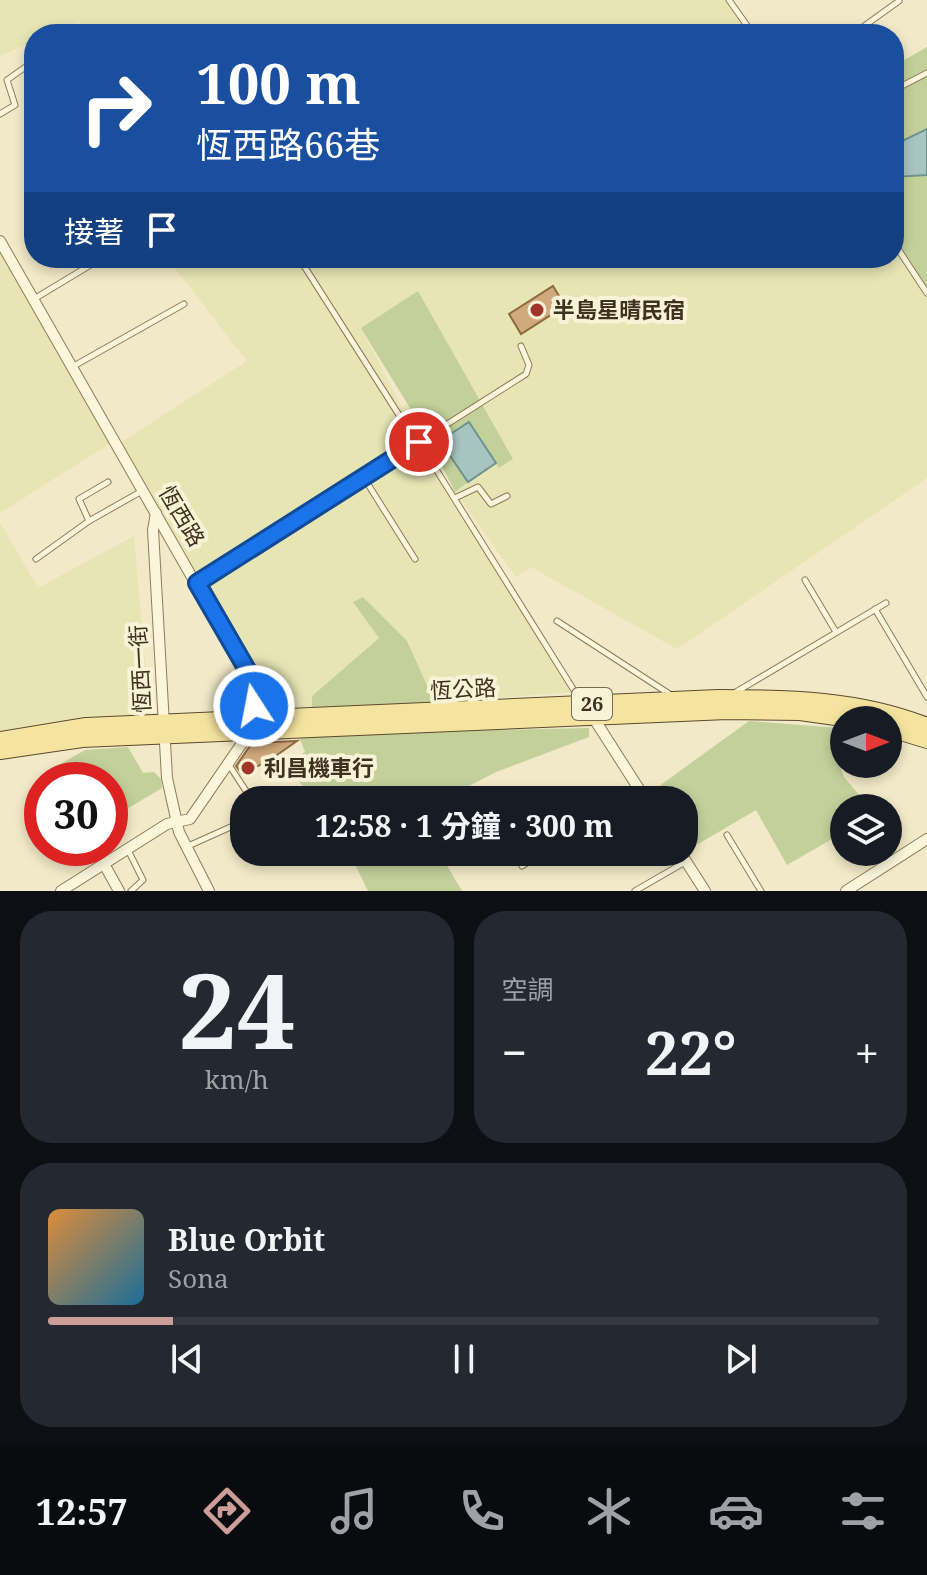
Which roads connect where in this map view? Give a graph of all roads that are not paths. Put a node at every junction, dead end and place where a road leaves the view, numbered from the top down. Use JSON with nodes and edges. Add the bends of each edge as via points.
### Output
{"nodes":[{"id":1,"x":729,"y":0,"type":"edge"},
{"id":2,"x":741,"y":0,"type":"edge"},
{"id":3,"x":899,"y":1,"type":"edge"},
{"id":4,"x":734,"y":7,"type":"junction"},
{"id":5,"x":746,"y":24,"type":"edge"},
{"id":6,"x":867,"y":24,"type":"edge"},
{"id":7,"x":24,"y":68,"type":"edge"},
{"id":8,"x":927,"y":73,"type":"edge"},
{"id":9,"x":904,"y":85,"type":"edge"},
{"id":10,"x":0,"y":114,"type":"edge"},
{"id":11,"x":0,"y":241,"type":"edge"},
{"id":12,"x":904,"y":258,"type":"edge"},
{"id":13,"x":85,"y":268,"type":"edge"},
{"id":14,"x":305,"y":268,"type":"edge"},
{"id":15,"x":927,"y":293,"type":"edge"},
{"id":16,"x":33,"y":299,"type":"junction"},
{"id":17,"x":184,"y":304,"type":"dead end"},
{"id":18,"x":521,"y":346,"type":"dead end"},
{"id":19,"x":71,"y":367,"type":"junction"},
{"id":20,"x":419,"y":442,"type":"junction"},
{"id":21,"x":409,"y":447,"type":"junction"},
{"id":22,"x":364,"y":478,"type":"junction"},
{"id":23,"x":108,"y":482,"type":"dead end"},
{"id":24,"x":143,"y":491,"type":"junction"},
{"id":25,"x":507,"y":496,"type":"dead end"},
{"id":26,"x":455,"y":498,"type":"junction"},
{"id":27,"x":156,"y":513,"type":"junction"},
{"id":28,"x":89,"y":521,"type":"junction"},
{"id":29,"x":36,"y":559,"type":"dead end"},
{"id":30,"x":415,"y":559,"type":"dead end"},
{"id":31,"x":805,"y":580,"type":"dead end"},
{"id":32,"x":197,"y":583,"type":"junction"},
{"id":33,"x":886,"y":603,"type":"dead end"},
{"id":34,"x":875,"y":609,"type":"junction"},
{"id":35,"x":557,"y":621,"type":"dead end"},
{"id":36,"x":836,"y":632,"type":"junction"},
{"id":37,"x":927,"y":697,"type":"edge"},
{"id":38,"x":725,"y":698,"type":"junction"},
{"id":39,"x":678,"y":700,"type":"junction"},
{"id":40,"x":583,"y":704,"type":"junction"},
{"id":41,"x":830,"y":718,"type":"edge"},
{"id":42,"x":595,"y":719,"type":"junction"},
{"id":43,"x":251,"y":726,"type":"junction"},
{"id":44,"x":927,"y":726,"type":"edge"},
{"id":45,"x":162,"y":730,"type":"junction"},
{"id":46,"x":902,"y":732,"type":"edge"},
{"id":47,"x":0,"y":740,"type":"edge"},
{"id":48,"x":927,"y":740,"type":"edge"},
{"id":49,"x":0,"y":751,"type":"edge"},
{"id":50,"x":229,"y":765,"type":"junction"},
{"id":51,"x":243,"y":786,"type":"edge"},
{"id":52,"x":637,"y":786,"type":"edge"},
{"id":53,"x":177,"y":822,"type":"junction"},
{"id":54,"x":230,"y":827,"type":"edge"},
{"id":55,"x":727,"y":835,"type":"dead end"},
{"id":56,"x":927,"y":839,"type":"edge"},
{"id":57,"x":185,"y":848,"type":"junction"},
{"id":58,"x":128,"y":850,"type":"joint"},
{"id":59,"x":101,"y":866,"type":"edge"},
{"id":60,"x":105,"y":866,"type":"edge"},
{"id":61,"x":670,"y":866,"type":"edge"},
{"id":62,"x":689,"y":866,"type":"edge"},
{"id":63,"x":848,"y":890,"type":"edge"},
{"id":64,"x":61,"y":891,"type":"edge"},
{"id":65,"x":119,"y":891,"type":"edge"},
{"id":66,"x":131,"y":891,"type":"edge"},
{"id":67,"x":209,"y":891,"type":"edge"},
{"id":68,"x":635,"y":891,"type":"edge"},
{"id":69,"x":705,"y":891,"type":"edge"},
{"id":70,"x":761,"y":891,"type":"edge"}],
"edges":[{"from":1,"to":4,"type":"lane"},
{"from":2,"to":4,"type":"lane"},
{"from":3,"to":6,"type":"lane"},
{"from":4,"to":5,"type":"lane"},
{"from":7,"to":10,"type":"lane","via":[[7,80],[15,105]]},
{"from":8,"to":9,"type":"lane"},
{"from":11,"to":16,"type":"street","name":"恆西路"},
{"from":12,"to":15,"type":"lane"},
{"from":13,"to":16,"type":"lane"},
{"from":14,"to":21,"type":"lane","via":[[399,415],[409,422]]},
{"from":16,"to":19,"type":"street","name":"恆西路"},
{"from":17,"to":19,"type":"lane"},
{"from":18,"to":20,"type":"lane","via":[[529,365],[526,374]]},
{"from":19,"to":24,"type":"street","name":"恆西路"},
{"from":20,"to":21,"type":"lane"},
{"from":20,"to":26,"type":"lane"},
{"from":21,"to":22,"type":"lane"},
{"from":22,"to":30,"type":"lane"},
{"from":22,"to":32,"type":"lane"},
{"from":23,"to":28,"type":"lane","via":[[79,499]]},
{"from":24,"to":27,"type":"street","name":"恆西路"},
{"from":24,"to":28,"type":"lane"},
{"from":25,"to":26,"type":"lane","via":[[491,504],[478,487]]},
{"from":26,"to":40,"type":"lane"},
{"from":27,"to":32,"type":"street","name":"恆西路"},
{"from":27,"to":45,"type":"street","name":"恆西一街"},
{"from":28,"to":29,"type":"lane"},
{"from":31,"to":36,"type":"lane"},
{"from":32,"to":43,"type":"street","name":"恆西路","via":[[249,673]]},
{"from":33,"to":34,"type":"lane"},
{"from":34,"to":36,"type":"lane"},
{"from":34,"to":37,"type":"lane"},
{"from":35,"to":39,"type":"lane"},
{"from":36,"to":38,"type":"lane"},
{"from":38,"to":39,"type":"main road","name":"恆公路","number":"26"},
{"from":38,"to":44,"type":"main road","name":"恆公路","number":"26","via":[[839,703]]},
{"from":39,"to":40,"type":"main road","name":"恆公路","number":"26"},
{"from":40,"to":42,"type":"street"},
{"from":40,"to":43,"type":"main road","name":"恆公路","number":"26"},
{"from":41,"to":42,"type":"main road","name":"恆公路","number":"26","via":[[757,711]]},
{"from":42,"to":43,"type":"main road","name":"恆公路","number":"26"},
{"from":42,"to":52,"type":"street"},
{"from":43,"to":45,"type":"main road","name":"恆公路","number":"26"},
{"from":43,"to":50,"type":"street"},
{"from":45,"to":47,"type":"main road","name":"恆公路","number":"26","via":[[73,727]]},
{"from":45,"to":49,"type":"main road","name":"恆公路","number":"26"},
{"from":45,"to":53,"type":"street","name":"恆西一街"},
{"from":46,"to":48,"type":"main road"},
{"from":50,"to":51,"type":"lane"},
{"from":50,"to":53,"type":"street","via":[[190,819]]},
{"from":53,"to":57,"type":"street"},
{"from":53,"to":58,"type":"street"},
{"from":54,"to":57,"type":"lane"},
{"from":55,"to":70,"type":"lane"},
{"from":56,"to":63,"type":"street"},
{"from":57,"to":67,"type":"street"},
{"from":58,"to":66,"type":"lane","via":[[144,882]]},
{"from":59,"to":64,"type":"street"},
{"from":60,"to":65,"type":"street"},
{"from":61,"to":68,"type":"lane"},
{"from":62,"to":69,"type":"street"}]}
